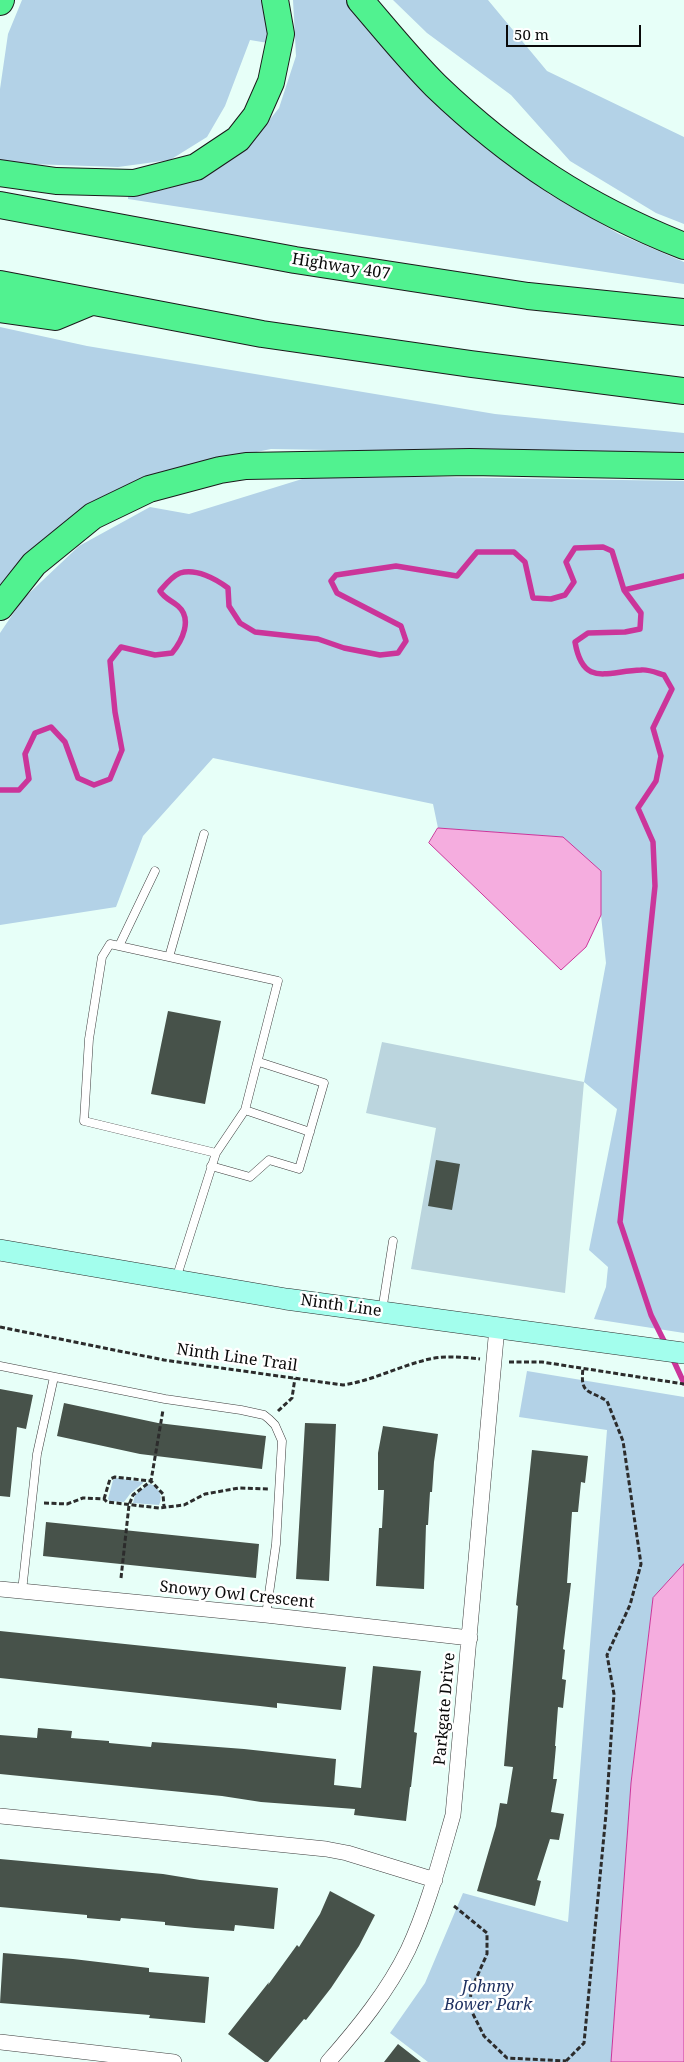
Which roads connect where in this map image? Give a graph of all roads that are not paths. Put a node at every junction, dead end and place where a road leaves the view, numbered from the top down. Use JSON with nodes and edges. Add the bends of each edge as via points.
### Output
{"nodes":[{"id":1,"x":275,"y":0,"type":"edge"},
{"id":2,"x":360,"y":0,"type":"edge"},
{"id":3,"x":0,"y":173,"type":"edge"},
{"id":4,"x":0,"y":205,"type":"edge"},
{"id":5,"x":684,"y":246,"type":"edge"},
{"id":6,"x":0,"y":284,"type":"edge"},
{"id":7,"x":91,"y":302,"type":"junction"},
{"id":8,"x":0,"y":309,"type":"edge"},
{"id":9,"x":684,"y":312,"type":"edge"},
{"id":10,"x":684,"y":391,"type":"edge"},
{"id":11,"x":684,"y":466,"type":"edge"},
{"id":12,"x":0,"y":607,"type":"edge"},
{"id":13,"x":204,"y":834,"type":"dead end"},
{"id":14,"x":155,"y":871,"type":"dead end"},
{"id":15,"x":119,"y":946,"type":"junction"},
{"id":16,"x":168,"y":957,"type":"junction"},
{"id":17,"x":259,"y":1062,"type":"junction"},
{"id":18,"x":245,"y":1110,"type":"junction"},
{"id":19,"x":310,"y":1132,"type":"junction"},
{"id":20,"x":216,"y":1153,"type":"junction"},
{"id":21,"x":211,"y":1166,"type":"junction"},
{"id":22,"x":393,"y":1241,"type":"dead end"},
{"id":23,"x":0,"y":1250,"type":"edge"},
{"id":24,"x":175,"y":1280,"type":"junction"},
{"id":25,"x":382,"y":1312,"type":"junction"},
{"id":26,"x":497,"y":1327,"type":"junction"},
{"id":27,"x":684,"y":1354,"type":"edge"},
{"id":28,"x":0,"y":1366,"type":"edge"},
{"id":29,"x":54,"y":1377,"type":"junction"},
{"id":30,"x":0,"y":1589,"type":"edge"},
{"id":31,"x":22,"y":1591,"type":"junction"},
{"id":32,"x":266,"y":1615,"type":"junction"},
{"id":33,"x":470,"y":1638,"type":"junction"},
{"id":34,"x":0,"y":1816,"type":"edge"},
{"id":35,"x":435,"y":1880,"type":"junction"},
{"id":36,"x":0,"y":2042,"type":"edge"},
{"id":37,"x":174,"y":2062,"type":"edge"},
{"id":38,"x":328,"y":2062,"type":"edge"}],
"edges":[{"from":1,"to":3,"type":"highway","via":[[280,34],[271,82],[256,116],[238,139],[196,167],[134,183],[56,181]]},
{"from":2,"to":5,"type":"highway","via":[[435,84],[517,156],[560,186],[607,212]]},
{"from":4,"to":9,"type":"highway","name":"Highway 407","via":[[295,260],[528,296]]},
{"from":6,"to":7,"type":"highway"},
{"from":7,"to":8,"type":"highway","via":[[54,317]]},
{"from":7,"to":10,"type":"highway","via":[[262,334]]},
{"from":11,"to":12,"type":"highway","via":[[470,462],[246,466],[220,470],[149,489],[93,516],[34,564]]},
{"from":13,"to":16,"type":"lane"},
{"from":14,"to":15,"type":"lane"},
{"from":15,"to":16,"type":"lane"},
{"from":15,"to":20,"type":"lane","via":[[110,944],[102,957],[89,1038],[84,1121]]},
{"from":16,"to":17,"type":"lane","via":[[278,981]]},
{"from":17,"to":18,"type":"lane"},
{"from":17,"to":19,"type":"lane","via":[[324,1083]]},
{"from":18,"to":19,"type":"lane"},
{"from":18,"to":20,"type":"lane"},
{"from":19,"to":21,"type":"lane","via":[[299,1169],[269,1160],[250,1176]]},
{"from":20,"to":21,"type":"lane"},
{"from":21,"to":24,"type":"lane"},
{"from":22,"to":25,"type":"lane"},
{"from":23,"to":24,"type":"main road","name":"Ninth Line"},
{"from":24,"to":25,"type":"main road","name":"Ninth Line"},
{"from":25,"to":26,"type":"main road","name":"Ninth Line"},
{"from":26,"to":27,"type":"main road","name":"Ninth Line"},
{"from":26,"to":33,"type":"street","name":"Parkgate Drive"},
{"from":28,"to":29,"type":"lane"},
{"from":29,"to":31,"type":"lane","via":[[37,1454]]},
{"from":29,"to":32,"type":"lane","via":[[241,1410],[264,1415],[275,1425],[282,1441],[276,1544]]},
{"from":30,"to":31,"type":"street","name":"Snowy Owl Crescent"},
{"from":31,"to":32,"type":"street","name":"Snowy Owl Crescent"},
{"from":32,"to":33,"type":"street","name":"Snowy Owl Crescent"},
{"from":33,"to":35,"type":"street","name":"Parkgate Drive","via":[[453,1815]]},
{"from":34,"to":35,"type":"street","via":[[326,1849]]},
{"from":35,"to":38,"type":"street","name":"Parkgate Drive","via":[[408,1950],[385,1990]]},
{"from":36,"to":37,"type":"street"}]}
